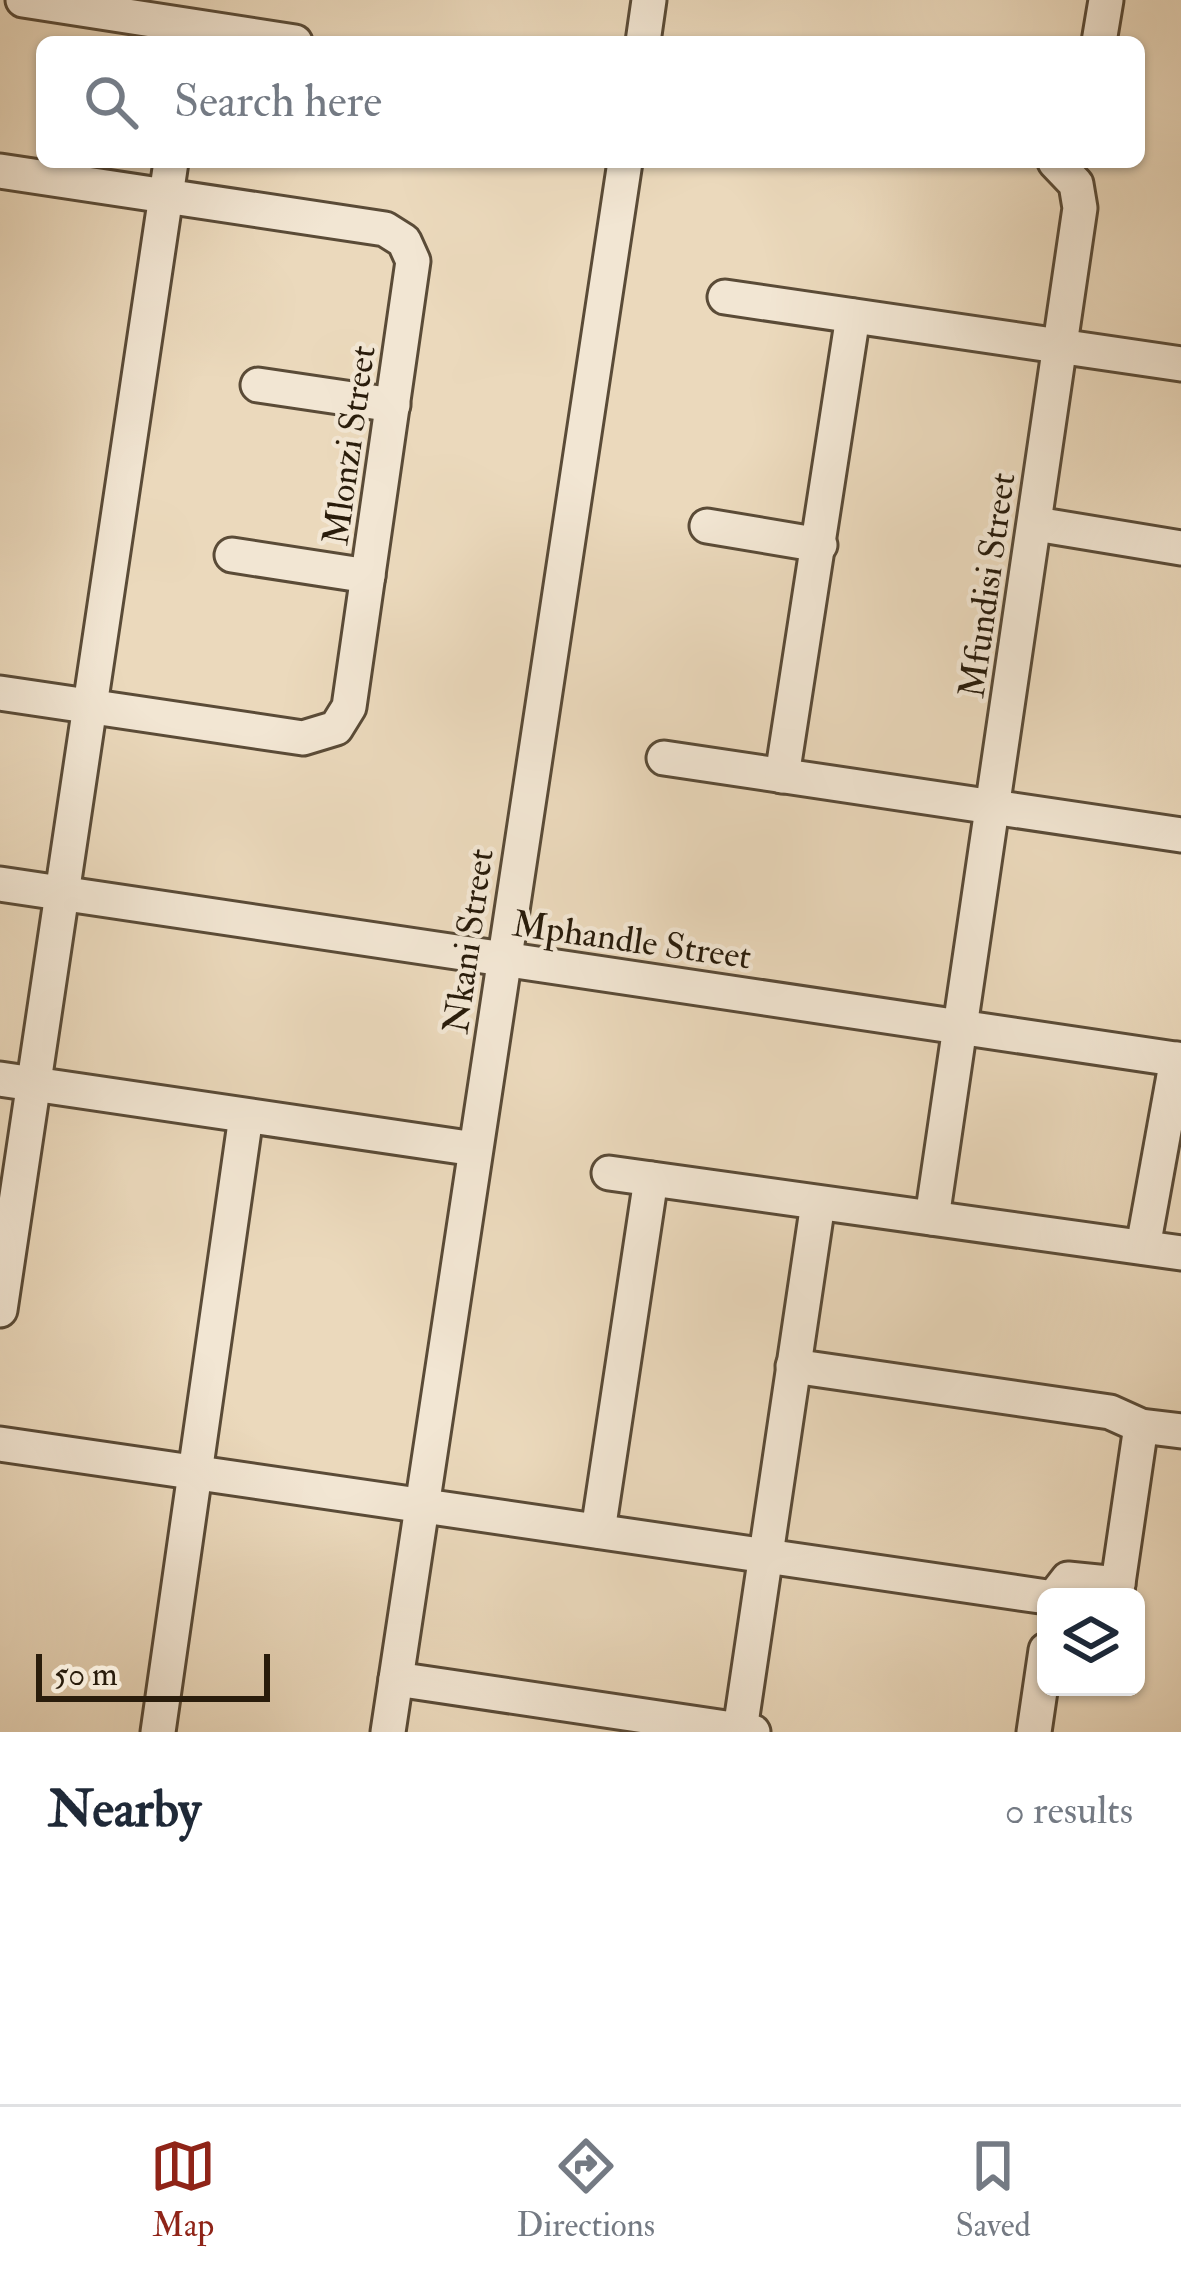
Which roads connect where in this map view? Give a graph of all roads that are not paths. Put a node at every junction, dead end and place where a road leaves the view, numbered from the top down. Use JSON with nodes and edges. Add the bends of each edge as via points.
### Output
{"nodes":[{"id":1,"x":23,"y":0,"type":"edge"},
{"id":2,"x":650,"y":0,"type":"edge"},
{"id":3,"x":1106,"y":0,"type":"edge"},
{"id":4,"x":188,"y":34,"type":"edge"},
{"id":5,"x":644,"y":36,"type":"edge"},
{"id":6,"x":1100,"y":36,"type":"edge"},
{"id":7,"x":170,"y":168,"type":"edge"},
{"id":8,"x":624,"y":168,"type":"edge"},
{"id":9,"x":1068,"y":168,"type":"edge"},
{"id":10,"x":0,"y":172,"type":"edge"},
{"id":11,"x":166,"y":196,"type":"junction"},
{"id":12,"x":725,"y":297,"type":"dead end"},
{"id":13,"x":853,"y":316,"type":"junction"},
{"id":14,"x":1060,"y":346,"type":"junction"},
{"id":15,"x":1181,"y":364,"type":"edge"},
{"id":16,"x":258,"y":385,"type":"dead end"},
{"id":17,"x":393,"y":405,"type":"junction"},
{"id":18,"x":1036,"y":524,"type":"junction"},
{"id":19,"x":707,"y":526,"type":"dead end"},
{"id":20,"x":820,"y":545,"type":"junction"},
{"id":21,"x":1181,"y":548,"type":"edge"},
{"id":22,"x":232,"y":556,"type":"dead end"},
{"id":23,"x":368,"y":576,"type":"junction"},
{"id":24,"x":0,"y":693,"type":"edge"},
{"id":25,"x":87,"y":706,"type":"junction"},
{"id":26,"x":664,"y":758,"type":"dead end"},
{"id":27,"x":782,"y":776,"type":"junction"},
{"id":28,"x":992,"y":807,"type":"junction"},
{"id":29,"x":1180,"y":826,"type":"edge"},
{"id":30,"x":0,"y":884,"type":"edge"},
{"id":31,"x":62,"y":893,"type":"junction"},
{"id":32,"x":504,"y":959,"type":"junction"},
{"id":33,"x":958,"y":1027,"type":"junction"},
{"id":34,"x":1179,"y":1059,"type":"edge"},
{"id":35,"x":17,"y":1081,"type":"edge"},
{"id":36,"x":246,"y":1116,"type":"junction"},
{"id":37,"x":475,"y":1149,"type":"junction"},
{"id":38,"x":609,"y":1173,"type":"dead end"},
{"id":39,"x":651,"y":1179,"type":"junction"},
{"id":40,"x":818,"y":1203,"type":"junction"},
{"id":41,"x":932,"y":1218,"type":"junction"},
{"id":42,"x":1144,"y":1247,"type":"junction"},
{"id":43,"x":1181,"y":1252,"type":"edge"},
{"id":44,"x":0,"y":1310,"type":"edge"},
{"id":45,"x":794,"y":1366,"type":"junction"},
{"id":46,"x":1141,"y":1426,"type":"junction"},
{"id":47,"x":1181,"y":1431,"type":"edge"},
{"id":48,"x":0,"y":1444,"type":"edge"},
{"id":49,"x":195,"y":1473,"type":"junction"},
{"id":50,"x":421,"y":1506,"type":"junction"},
{"id":51,"x":598,"y":1531,"type":"junction"},
{"id":52,"x":764,"y":1556,"type":"junction"},
{"id":53,"x":1059,"y":1588,"type":"edge"},
{"id":54,"x":1108,"y":1588,"type":"edge"},
{"id":55,"x":1117,"y":1588,"type":"edge"},
{"id":56,"x":1037,"y":1595,"type":"edge"},
{"id":57,"x":396,"y":1679,"type":"junction"},
{"id":58,"x":1039,"y":1696,"type":"edge"},
{"id":59,"x":572,"y":1719,"type":"edge"},
{"id":60,"x":747,"y":1731,"type":"edge"},
{"id":61,"x":158,"y":1732,"type":"edge"},
{"id":62,"x":388,"y":1732,"type":"edge"},
{"id":63,"x":1034,"y":1732,"type":"edge"}],
"edges":[{"from":1,"to":4,"type":"street"},
{"from":2,"to":5,"type":"street"},
{"from":3,"to":6,"type":"street"},
{"from":7,"to":11,"type":"street"},
{"from":8,"to":32,"type":"street","name":"Nkani Street"},
{"from":9,"to":14,"type":"street","name":"Mfundisi Street","via":[[1080,208]]},
{"from":10,"to":11,"type":"street","name":"Mlonzi Street"},
{"from":11,"to":17,"type":"street","name":"Mlonzi Street","via":[[385,229],[404,241],[412,271]]},
{"from":11,"to":25,"type":"street"},
{"from":12,"to":13,"type":"street"},
{"from":13,"to":14,"type":"street"},
{"from":13,"to":20,"type":"street"},
{"from":14,"to":15,"type":"street"},
{"from":14,"to":18,"type":"street","name":"Mfundisi Street"},
{"from":16,"to":17,"type":"street"},
{"from":17,"to":23,"type":"street","name":"Mlonzi Street"},
{"from":18,"to":21,"type":"street"},
{"from":18,"to":28,"type":"street","name":"Mfundisi Street"},
{"from":19,"to":20,"type":"street"},
{"from":20,"to":27,"type":"street"},
{"from":22,"to":23,"type":"street"},
{"from":23,"to":25,"type":"street","name":"Mlonzi Street","via":[[349,707],[326,734],[304,738]]},
{"from":24,"to":25,"type":"street","name":"Mlonzi Street"},
{"from":25,"to":31,"type":"street"},
{"from":26,"to":27,"type":"street"},
{"from":27,"to":28,"type":"street"},
{"from":28,"to":29,"type":"street"},
{"from":28,"to":33,"type":"street","name":"Mfundisi Street"},
{"from":30,"to":31,"type":"street","name":"Mphandle Street"},
{"from":31,"to":32,"type":"street","name":"Mphandle Street"},
{"from":31,"to":35,"type":"street"},
{"from":32,"to":33,"type":"street","name":"Mphandle Street"},
{"from":32,"to":37,"type":"street","name":"Nkani Street"},
{"from":33,"to":34,"type":"street","name":"Mphandle Street"},
{"from":33,"to":41,"type":"street","name":"Mfundisi Street"},
{"from":34,"to":42,"type":"street"},
{"from":35,"to":36,"type":"street"},
{"from":35,"to":44,"type":"street"},
{"from":36,"to":37,"type":"street"},
{"from":36,"to":49,"type":"street"},
{"from":37,"to":50,"type":"street","name":"Nkani Street"},
{"from":38,"to":39,"type":"street"},
{"from":39,"to":40,"type":"street"},
{"from":39,"to":51,"type":"street"},
{"from":40,"to":41,"type":"street"},
{"from":40,"to":45,"type":"street"},
{"from":41,"to":42,"type":"street"},
{"from":42,"to":43,"type":"street"},
{"from":45,"to":46,"type":"street","via":[[1110,1412]]},
{"from":45,"to":52,"type":"street"},
{"from":46,"to":47,"type":"street"},
{"from":46,"to":55,"type":"street"},
{"from":48,"to":49,"type":"street"},
{"from":49,"to":50,"type":"street"},
{"from":49,"to":61,"type":"street"},
{"from":50,"to":51,"type":"street"},
{"from":50,"to":57,"type":"street","name":"Nkani Street"},
{"from":51,"to":52,"type":"street"},
{"from":52,"to":56,"type":"street"},
{"from":52,"to":60,"type":"street"},
{"from":53,"to":54,"type":"street","via":[[1068,1579]]},
{"from":57,"to":59,"type":"street"},
{"from":57,"to":62,"type":"street","name":"Nkani Street"},
{"from":58,"to":63,"type":"street"},
{"from":59,"to":60,"type":"street"}]}
